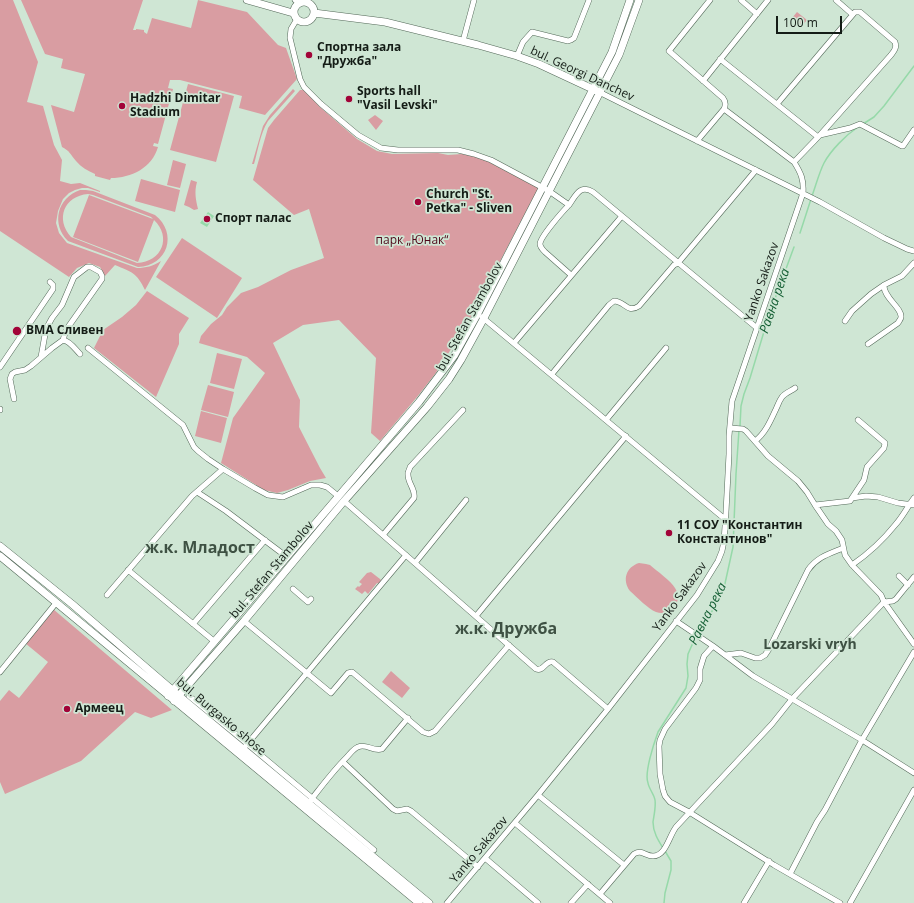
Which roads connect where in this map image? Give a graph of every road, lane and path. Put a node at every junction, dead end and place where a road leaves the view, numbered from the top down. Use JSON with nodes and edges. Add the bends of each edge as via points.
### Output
{"nodes":[{"id":1,"x":246,"y":0,"type":"edge"},
{"id":2,"x":474,"y":0,"type":"edge"},
{"id":3,"x":589,"y":0,"type":"edge"},
{"id":4,"x":630,"y":0,"type":"edge"},
{"id":5,"x":639,"y":0,"type":"edge"},
{"id":6,"x":710,"y":0,"type":"edge"},
{"id":7,"x":741,"y":0,"type":"edge"},
{"id":8,"x":768,"y":0,"type":"edge"},
{"id":9,"x":836,"y":0,"type":"edge"},
{"id":10,"x":301,"y":1,"type":"edge"},
{"id":11,"x":314,"y":13,"type":"junction"},
{"id":12,"x":757,"y":14,"type":"junction"},
{"id":13,"x":852,"y":14,"type":"junction"},
{"id":14,"x":295,"y":16,"type":"junction"},
{"id":15,"x":463,"y":41,"type":"junction"},
{"id":16,"x":517,"y":56,"type":"junction"},
{"id":17,"x":720,"y":59,"type":"junction"},
{"id":18,"x":703,"y":81,"type":"junction"},
{"id":19,"x":596,"y":91,"type":"junction"},
{"id":20,"x":777,"y":104,"type":"junction"},
{"id":21,"x":724,"y":109,"type":"junction"},
{"id":22,"x":914,"y":130,"type":"edge"},
{"id":23,"x":819,"y":136,"type":"junction"},
{"id":24,"x":697,"y":141,"type":"junction"},
{"id":25,"x":794,"y":162,"type":"junction"},
{"id":26,"x":756,"y":170,"type":"junction"},
{"id":27,"x":542,"y":187,"type":"junction"},
{"id":28,"x":549,"y":191,"type":"junction"},
{"id":29,"x":803,"y":193,"type":"junction"},
{"id":30,"x":569,"y":205,"type":"junction"},
{"id":31,"x":622,"y":216,"type":"junction"},
{"id":32,"x":914,"y":251,"type":"edge"},
{"id":33,"x":678,"y":263,"type":"junction"},
{"id":34,"x":914,"y":263,"type":"edge"},
{"id":35,"x":571,"y":275,"type":"junction"},
{"id":36,"x":50,"y":282,"type":"dead end"},
{"id":37,"x":884,"y":285,"type":"junction"},
{"id":38,"x":481,"y":316,"type":"junction"},
{"id":39,"x":845,"y":321,"type":"dead end"},
{"id":40,"x":757,"y":328,"type":"junction"},
{"id":41,"x":63,"y":340,"type":"junction"},
{"id":42,"x":514,"y":343,"type":"junction"},
{"id":43,"x":868,"y":344,"type":"dead end"},
{"id":44,"x":88,"y":348,"type":"dead end"},
{"id":45,"x":666,"y":348,"type":"dead end"},
{"id":46,"x":80,"y":354,"type":"dead end"},
{"id":47,"x":41,"y":357,"type":"junction"},
{"id":48,"x":0,"y":367,"type":"edge"},
{"id":49,"x":552,"y":374,"type":"junction"},
{"id":50,"x":795,"y":388,"type":"dead end"},
{"id":51,"x":14,"y":399,"type":"dead end"},
{"id":52,"x":463,"y":410,"type":"dead end"},
{"id":53,"x":606,"y":420,"type":"junction"},
{"id":54,"x":858,"y":420,"type":"dead end"},
{"id":55,"x":732,"y":428,"type":"junction"},
{"id":56,"x":626,"y":436,"type":"junction"},
{"id":57,"x":755,"y":441,"type":"junction"},
{"id":58,"x":223,"y":469,"type":"junction"},
{"id":59,"x":197,"y":492,"type":"junction"},
{"id":60,"x":341,"y":498,"type":"junction"},
{"id":61,"x":852,"y":498,"type":"junction"},
{"id":62,"x":914,"y":498,"type":"edge"},
{"id":63,"x":466,"y":500,"type":"dead end"},
{"id":64,"x":815,"y":505,"type":"junction"},
{"id":65,"x":912,"y":505,"type":"edge"},
{"id":66,"x":726,"y":520,"type":"junction"},
{"id":67,"x":384,"y":535,"type":"junction"},
{"id":68,"x":265,"y":540,"type":"junction"},
{"id":69,"x":0,"y":546,"type":"edge"},
{"id":70,"x":843,"y":548,"type":"junction"},
{"id":71,"x":0,"y":556,"type":"edge"},
{"id":72,"x":406,"y":556,"type":"junction"},
{"id":73,"x":287,"y":557,"type":"junction"},
{"id":74,"x":415,"y":563,"type":"junction"},
{"id":75,"x":852,"y":564,"type":"junction"},
{"id":76,"x":128,"y":570,"type":"junction"},
{"id":77,"x":899,"y":576,"type":"dead end"},
{"id":78,"x":914,"y":577,"type":"edge"},
{"id":79,"x":908,"y":585,"type":"junction"},
{"id":80,"x":293,"y":589,"type":"dead end"},
{"id":81,"x":107,"y":595,"type":"dead end"},
{"id":82,"x":311,"y":599,"type":"dead end"},
{"id":83,"x":884,"y":602,"type":"junction"},
{"id":84,"x":56,"y":603,"type":"junction"},
{"id":85,"x":476,"y":616,"type":"junction"},
{"id":86,"x":244,"y":621,"type":"junction"},
{"id":87,"x":676,"y":621,"type":"junction"},
{"id":88,"x":194,"y":624,"type":"junction"},
{"id":89,"x":215,"y":642,"type":"junction"},
{"id":90,"x":914,"y":644,"type":"edge"},
{"id":91,"x":509,"y":645,"type":"junction"},
{"id":92,"x":713,"y":646,"type":"junction"},
{"id":93,"x":914,"y":652,"type":"edge"},
{"id":94,"x":725,"y":655,"type":"junction"},
{"id":95,"x":0,"y":672,"type":"edge"},
{"id":96,"x":307,"y":673,"type":"junction"},
{"id":97,"x":170,"y":693,"type":"junction"},
{"id":98,"x":189,"y":696,"type":"dead end"},
{"id":99,"x":176,"y":698,"type":"junction"},
{"id":100,"x":792,"y":699,"type":"junction"},
{"id":101,"x":608,"y":709,"type":"junction"},
{"id":102,"x":408,"y":718,"type":"junction"},
{"id":103,"x":862,"y":740,"type":"junction"},
{"id":104,"x":245,"y":746,"type":"junction"},
{"id":105,"x":342,"y":762,"type":"junction"},
{"id":106,"x":914,"y":773,"type":"edge"},
{"id":107,"x":914,"y":790,"type":"edge"},
{"id":108,"x":538,"y":795,"type":"junction"},
{"id":109,"x":310,"y":801,"type":"junction"},
{"id":110,"x":689,"y":812,"type":"junction"},
{"id":111,"x":515,"y":823,"type":"junction"},
{"id":112,"x":374,"y":850,"type":"dead end"},
{"id":113,"x":485,"y":858,"type":"junction"},
{"id":114,"x":769,"y":861,"type":"junction"},
{"id":115,"x":624,"y":865,"type":"junction"},
{"id":116,"x":478,"y":867,"type":"junction"},
{"id":117,"x":790,"y":874,"type":"junction"},
{"id":118,"x":588,"y":884,"type":"junction"},
{"id":119,"x":600,"y":894,"type":"junction"},
{"id":120,"x":419,"y":903,"type":"edge"},
{"id":121,"x":429,"y":903,"type":"edge"},
{"id":122,"x":447,"y":903,"type":"edge"},
{"id":123,"x":538,"y":903,"type":"edge"},
{"id":124,"x":571,"y":903,"type":"edge"},
{"id":125,"x":610,"y":903,"type":"edge"},
{"id":126,"x":744,"y":903,"type":"edge"},
{"id":127,"x":840,"y":903,"type":"edge"},
{"id":128,"x":850,"y":903,"type":"edge"}],
"edges":[{"from":1,"to":14,"type":"main road"},
{"from":2,"to":15,"type":"street"},
{"from":3,"to":16,"type":"street","via":[[574,38],[568,41],[532,32],[523,42]]},
{"from":4,"to":19,"type":"main road","name":"bul. Stefan Stambolov"},
{"from":5,"to":19,"type":"main road","name":"bul. Stefan Stambolov","via":[[619,55]]},
{"from":6,"to":18,"type":"street","via":[[669,51]]},
{"from":7,"to":12,"type":"street"},
{"from":8,"to":12,"type":"street"},
{"from":9,"to":13,"type":"street"},
{"from":10,"to":11,"type":"main road","via":[[308,3]]},
{"from":10,"to":14,"type":"main road","via":[[295,6]]},
{"from":11,"to":14,"type":"main road","via":[[307,21],[301,22]]},
{"from":11,"to":15,"type":"main road","name":"bul. Georgi Danchev","via":[[385,22]]},
{"from":12,"to":17,"type":"street"},
{"from":13,"to":20,"type":"street"},
{"from":13,"to":23,"type":"street","via":[[860,12],[894,41],[896,47]]},
{"from":14,"to":27,"type":"street","via":[[290,38],[302,84],[358,135],[385,149],[458,150],[474,154],[491,160]]},
{"from":15,"to":16,"type":"main road","name":"bul. Georgi Danchev"},
{"from":16,"to":19,"type":"main road","name":"bul. Georgi Danchev"},
{"from":17,"to":18,"type":"street"},
{"from":17,"to":20,"type":"street"},
{"from":18,"to":21,"type":"street","via":[[724,100]]},
{"from":19,"to":24,"type":"street","name":"bul. Georgi Danchev"},
{"from":19,"to":27,"type":"main road","name":"bul. Stefan Stambolov"},
{"from":19,"to":28,"type":"main road","name":"bul. Stefan Stambolov"},
{"from":20,"to":23,"type":"street"},
{"from":21,"to":24,"type":"street"},
{"from":21,"to":25,"type":"street"},
{"from":22,"to":23,"type":"street","via":[[904,146],[860,124]]},
{"from":23,"to":25,"type":"street"},
{"from":24,"to":26,"type":"street","name":"bul. Georgi Danchev"},
{"from":25,"to":29,"type":"street","via":[[802,177]]},
{"from":26,"to":29,"type":"street","name":"bul. Georgi Danchev"},
{"from":26,"to":33,"type":"street"},
{"from":27,"to":28,"type":"street"},
{"from":27,"to":38,"type":"main road","name":"bul. Stefan Stambolov"},
{"from":28,"to":30,"type":"street"},
{"from":28,"to":38,"type":"main road","name":"bul. Stefan Stambolov"},
{"from":29,"to":32,"type":"street","name":"bul. Georgi Danchev","via":[[884,238]]},
{"from":29,"to":40,"type":"street","name":"Yanko Sakazov"},
{"from":30,"to":31,"type":"street","via":[[580,190],[588,189]]},
{"from":30,"to":35,"type":"street","via":[[540,244],[541,248]]},
{"from":31,"to":33,"type":"street"},
{"from":31,"to":35,"type":"street"},
{"from":33,"to":40,"type":"street"},
{"from":33,"to":49,"type":"street","via":[[639,306],[630,309],[614,300]]},
{"from":34,"to":37,"type":"street","via":[[902,276]]},
{"from":35,"to":42,"type":"street"},
{"from":36,"to":48,"type":"street","via":[[53,285],[52,289]]},
{"from":37,"to":39,"type":"street","via":[[852,311]]},
{"from":37,"to":43,"type":"street","via":[[901,319]]},
{"from":38,"to":42,"type":"street"},
{"from":38,"to":60,"type":"main road","name":"bul. Stefan Stambolov","via":[[461,360],[449,379],[427,407]]},
{"from":40,"to":55,"type":"street","name":"Yanko Sakazov","via":[[732,401]]},
{"from":41,"to":46,"type":"street"},
{"from":41,"to":47,"type":"street"},
{"from":41,"to":47,"type":"street","via":[[66,330],[102,279],[100,272],[91,267],[87,267],[74,277],[62,305],[49,322],[44,333]]},
{"from":42,"to":49,"type":"street"},
{"from":44,"to":58,"type":"street","via":[[184,425],[194,447]]},
{"from":45,"to":53,"type":"street"},
{"from":47,"to":51,"type":"street","via":[[32,366],[12,374],[10,379]]},
{"from":49,"to":53,"type":"street"},
{"from":50,"to":57,"type":"street","via":[[781,398],[774,415]]},
{"from":52,"to":67,"type":"street","via":[[410,467],[408,478],[415,494],[414,498]]},
{"from":53,"to":56,"type":"street"},
{"from":54,"to":61,"type":"street","via":[[885,443],[884,448],[867,467],[864,480]]},
{"from":55,"to":57,"type":"street","via":[[746,431]]},
{"from":55,"to":66,"type":"street","name":"Yanko Sakazov","via":[[729,436]]},
{"from":56,"to":66,"type":"street"},
{"from":56,"to":85,"type":"street"},
{"from":57,"to":64,"type":"street","via":[[768,456],[798,481]]},
{"from":58,"to":59,"type":"street"},
{"from":58,"to":60,"type":"street","via":[[275,497],[283,497],[320,485],[333,490]]},
{"from":59,"to":68,"type":"street"},
{"from":59,"to":76,"type":"street"},
{"from":60,"to":67,"type":"street"},
{"from":60,"to":73,"type":"main road","name":"bul. Stefan Stambolov"},
{"from":60,"to":86,"type":"main road","name":"bul. Stefan Stambolov"},
{"from":61,"to":64,"type":"street","via":[[850,501]]},
{"from":61,"to":65,"type":"street","via":[[878,497]]},
{"from":62,"to":65,"type":"street"},
{"from":63,"to":74,"type":"street"},
{"from":64,"to":70,"type":"street","via":[[842,540]]},
{"from":65,"to":75,"type":"street","via":[[887,533]]},
{"from":66,"to":87,"type":"street","name":"Yanko Sakazov","via":[[724,541],[718,561]]},
{"from":67,"to":72,"type":"street"},
{"from":68,"to":73,"type":"street"},
{"from":68,"to":88,"type":"street"},
{"from":69,"to":97,"type":"main road","name":"bul. Burgasko shose","via":[[72,604]]},
{"from":70,"to":75,"type":"street"},
{"from":70,"to":94,"type":"street","via":[[813,563],[765,655],[756,658],[741,653]]},
{"from":71,"to":84,"type":"main road","name":"bul. Burgasko shose"},
{"from":72,"to":74,"type":"street"},
{"from":72,"to":96,"type":"street"},
{"from":73,"to":89,"type":"main road","name":"bul. Stefan Stambolov"},
{"from":74,"to":85,"type":"street"},
{"from":75,"to":83,"type":"street","via":[[881,595]]},
{"from":76,"to":81,"type":"street"},
{"from":76,"to":88,"type":"street"},
{"from":77,"to":79,"type":"street"},
{"from":78,"to":79,"type":"street"},
{"from":79,"to":83,"type":"street","via":[[896,599]]},
{"from":80,"to":82,"type":"street","via":[[308,602]]},
{"from":83,"to":90,"type":"street"},
{"from":83,"to":100,"type":"street"},
{"from":84,"to":95,"type":"street"},
{"from":84,"to":97,"type":"main road","name":"bul. Burgasko shose"},
{"from":85,"to":91,"type":"street"},
{"from":86,"to":96,"type":"street"},
{"from":86,"to":99,"type":"main road","name":"bul. Stefan Stambolov"},
{"from":87,"to":92,"type":"street"},
{"from":87,"to":101,"type":"street","name":"Yanko Sakazov"},
{"from":88,"to":89,"type":"street"},
{"from":89,"to":97,"type":"main road","name":"bul. Stefan Stambolov"},
{"from":91,"to":101,"type":"street","via":[[538,670],[549,661],[553,662]]},
{"from":91,"to":102,"type":"street","via":[[433,733],[425,733]]},
{"from":92,"to":94,"type":"street"},
{"from":92,"to":110,"type":"street","via":[[704,656],[696,688],[665,729],[659,746],[660,774],[665,796],[670,802]]},
{"from":93,"to":103,"type":"street"},
{"from":94,"to":100,"type":"street","via":[[753,676]]},
{"from":96,"to":102,"type":"street","via":[[331,693],[350,672],[354,673]]},
{"from":96,"to":104,"type":"street"},
{"from":97,"to":99,"type":"main road","name":"bul. Burgasko shose"},
{"from":98,"to":104,"type":"street"},
{"from":99,"to":104,"type":"main road","name":"bul. Burgasko shose"},
{"from":99,"to":120,"type":"main road","name":"bul. Burgasko shose"},
{"from":100,"to":103,"type":"street"},
{"from":100,"to":110,"type":"street","via":[[772,724]]},
{"from":101,"to":108,"type":"street","name":"Yanko Sakazov"},
{"from":102,"to":105,"type":"street","via":[[382,749],[377,751],[363,746],[358,747]]},
{"from":103,"to":106,"type":"street"},
{"from":103,"to":117,"type":"street"},
{"from":104,"to":109,"type":"main road","name":"bul. Burgasko shose"},
{"from":105,"to":109,"type":"street"},
{"from":105,"to":116,"type":"street","via":[[393,809],[411,811]]},
{"from":107,"to":128,"type":"street"},
{"from":108,"to":111,"type":"street","name":"Yanko Sakazov"},
{"from":108,"to":115,"type":"street"},
{"from":109,"to":112,"type":"street"},
{"from":109,"to":121,"type":"main road","name":"bul. Burgasko shose"},
{"from":110,"to":114,"type":"street"},
{"from":110,"to":115,"type":"street","via":[[671,833],[662,852],[656,856],[638,852]]},
{"from":111,"to":113,"type":"street","name":"Yanko Sakazov"},
{"from":111,"to":118,"type":"street"},
{"from":113,"to":116,"type":"street","name":"Yanko Sakazov"},
{"from":113,"to":123,"type":"street"},
{"from":114,"to":117,"type":"street"},
{"from":114,"to":126,"type":"street"},
{"from":115,"to":119,"type":"street"},
{"from":116,"to":122,"type":"street","name":"Yanko Sakazov"},
{"from":117,"to":127,"type":"street"},
{"from":118,"to":119,"type":"street"},
{"from":118,"to":124,"type":"street"},
{"from":119,"to":125,"type":"street"}]}
